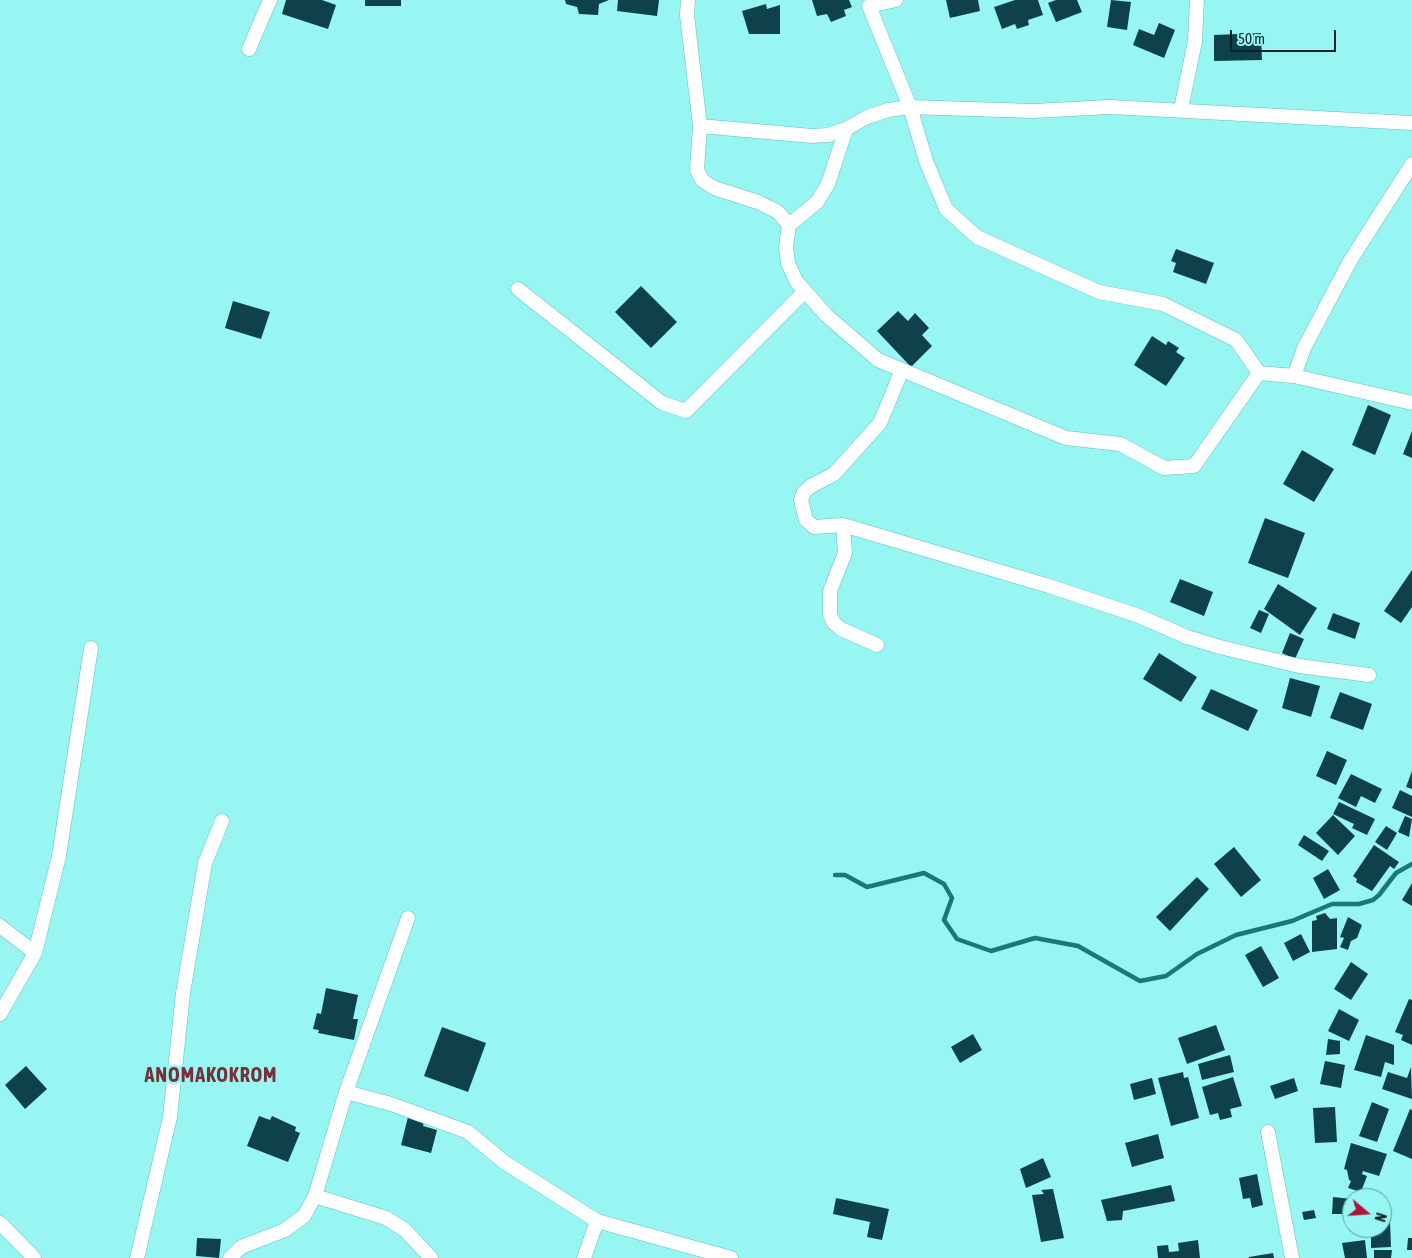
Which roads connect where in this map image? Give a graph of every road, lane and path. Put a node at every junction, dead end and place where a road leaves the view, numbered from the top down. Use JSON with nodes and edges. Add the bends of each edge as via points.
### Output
{"nodes":[{"id":1,"x":270,"y":0,"type":"edge"},
{"id":2,"x":688,"y":0,"type":"edge"},
{"id":3,"x":896,"y":0,"type":"edge"},
{"id":4,"x":1197,"y":0,"type":"edge"},
{"id":5,"x":868,"y":3,"type":"edge"},
{"id":6,"x":249,"y":49,"type":"dead end"},
{"id":7,"x":910,"y":107,"type":"junction"},
{"id":8,"x":1181,"y":109,"type":"junction"},
{"id":9,"x":1412,"y":123,"type":"edge"},
{"id":10,"x":700,"y":126,"type":"junction"},
{"id":11,"x":846,"y":130,"type":"junction"},
{"id":12,"x":1412,"y":164,"type":"edge"},
{"id":13,"x":789,"y":225,"type":"junction"},
{"id":14,"x":518,"y":289,"type":"dead end"},
{"id":15,"x":805,"y":290,"type":"junction"},
{"id":16,"x":902,"y":370,"type":"junction"},
{"id":17,"x":1259,"y":373,"type":"junction"},
{"id":18,"x":1294,"y":376,"type":"junction"},
{"id":19,"x":1412,"y":403,"type":"edge"},
{"id":20,"x":843,"y":525,"type":"junction"},
{"id":21,"x":876,"y":645,"type":"dead end"},
{"id":22,"x":91,"y":648,"type":"dead end"},
{"id":23,"x":1369,"y":675,"type":"dead end"},
{"id":24,"x":222,"y":821,"type":"dead end"},
{"id":25,"x":408,"y":918,"type":"dead end"},
{"id":26,"x":0,"y":926,"type":"edge"},
{"id":27,"x":35,"y":953,"type":"junction"},
{"id":28,"x":0,"y":1014,"type":"edge"},
{"id":29,"x":346,"y":1092,"type":"junction"},
{"id":30,"x":1268,"y":1132,"type":"dead end"},
{"id":31,"x":315,"y":1196,"type":"junction"},
{"id":32,"x":597,"y":1221,"type":"junction"},
{"id":33,"x":0,"y":1223,"type":"edge"},
{"id":34,"x":34,"y":1258,"type":"edge"},
{"id":35,"x":137,"y":1258,"type":"edge"},
{"id":36,"x":230,"y":1258,"type":"edge"},
{"id":37,"x":431,"y":1258,"type":"edge"},
{"id":38,"x":584,"y":1258,"type":"edge"},
{"id":39,"x":731,"y":1258,"type":"edge"},
{"id":40,"x":1292,"y":1258,"type":"edge"}],
"edges":[{"from":1,"to":6,"type":"street"},
{"from":2,"to":10,"type":"street"},
{"from":3,"to":5,"type":"street"},
{"from":4,"to":8,"type":"street","via":[[1195,40]]},
{"from":5,"to":7,"type":"street"},
{"from":7,"to":8,"type":"street","via":[[1033,111],[1110,107]]},
{"from":7,"to":11,"type":"street","via":[[867,117]]},
{"from":7,"to":17,"type":"street","via":[[926,161],[946,209],[976,236],[1099,292],[1162,304],[1236,340]]},
{"from":8,"to":9,"type":"street"},
{"from":10,"to":11,"type":"street","via":[[812,136]]},
{"from":10,"to":13,"type":"street","via":[[697,170],[702,180],[714,188],[770,206]]},
{"from":11,"to":13,"type":"street","via":[[828,184],[817,202]]},
{"from":12,"to":18,"type":"street","via":[[1350,261],[1304,348]]},
{"from":13,"to":15,"type":"street","via":[[788,263],[796,281]]},
{"from":14,"to":15,"type":"street","via":[[662,402],[686,410]]},
{"from":15,"to":16,"type":"street","via":[[826,316],[878,360]]},
{"from":16,"to":17,"type":"street","via":[[1066,438],[1120,444],[1164,468],[1194,466]]},
{"from":16,"to":20,"type":"street","via":[[880,423],[834,474],[804,492],[802,510],[814,527]]},
{"from":17,"to":18,"type":"street"},
{"from":18,"to":19,"type":"street"},
{"from":20,"to":21,"type":"street","via":[[845,554],[830,591],[830,615],[840,629]]},
{"from":20,"to":23,"type":"street","via":[[1050,586],[1220,647],[1299,666]]},
{"from":22,"to":27,"type":"street","via":[[59,856]]},
{"from":24,"to":35,"type":"street","via":[[204,863],[183,994],[170,1117]]},
{"from":25,"to":29,"type":"street"},
{"from":26,"to":27,"type":"street"},
{"from":27,"to":28,"type":"street"},
{"from":29,"to":31,"type":"street"},
{"from":29,"to":32,"type":"street","via":[[391,1104],[468,1132],[504,1162]]},
{"from":30,"to":40,"type":"street"},
{"from":31,"to":36,"type":"street","via":[[304,1216],[285,1230],[241,1247]]},
{"from":31,"to":37,"type":"street","via":[[386,1218],[405,1230]]},
{"from":32,"to":38,"type":"street"},
{"from":32,"to":39,"type":"street"},
{"from":33,"to":34,"type":"street"}]}
